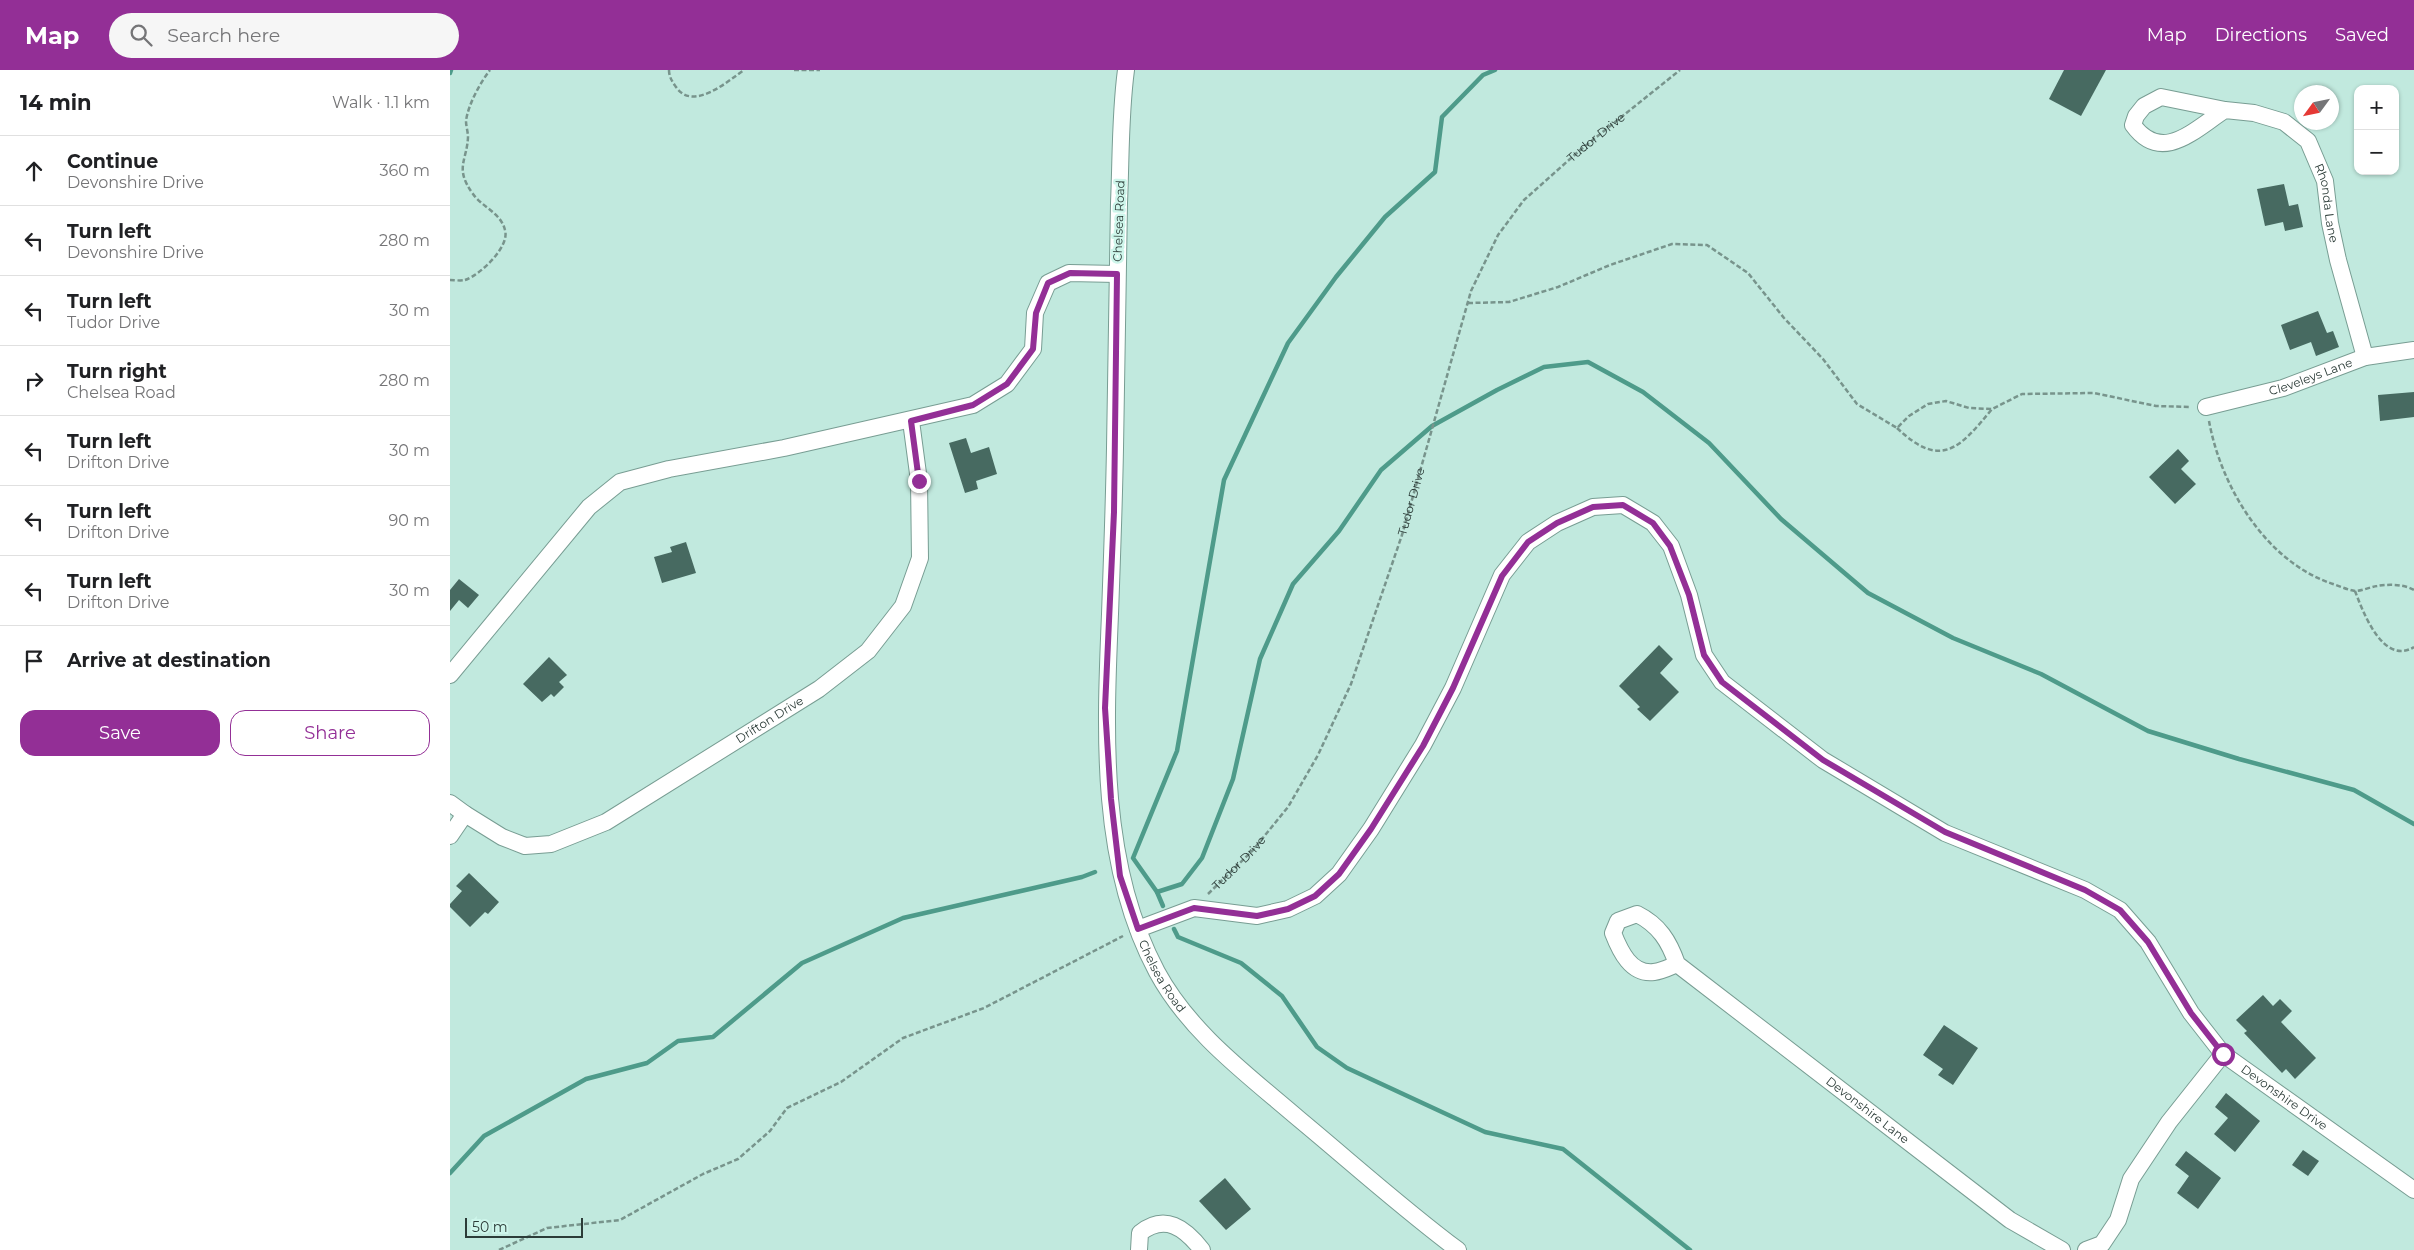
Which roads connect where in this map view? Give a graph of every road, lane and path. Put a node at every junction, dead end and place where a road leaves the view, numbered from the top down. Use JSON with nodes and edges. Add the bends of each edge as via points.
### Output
{"nodes":[{"id":1,"x":490,"y":70,"type":"edge"},
{"id":2,"x":669,"y":70,"type":"edge"},
{"id":3,"x":744,"y":70,"type":"edge"},
{"id":4,"x":794,"y":70,"type":"edge"},
{"id":5,"x":820,"y":70,"type":"edge"},
{"id":6,"x":1126,"y":70,"type":"edge"},
{"id":7,"x":1680,"y":70,"type":"edge"},
{"id":8,"x":2225,"y":110,"type":"junction"},
{"id":9,"x":1117,"y":274,"type":"junction"},
{"id":10,"x":450,"y":280,"type":"edge"},
{"id":11,"x":1468,"y":303,"type":"junction"},
{"id":12,"x":2414,"y":350,"type":"edge"},
{"id":13,"x":2365,"y":357,"type":"junction"},
{"id":14,"x":2206,"y":407,"type":"junction"},
{"id":15,"x":1992,"y":409,"type":"junction"},
{"id":16,"x":911,"y":421,"type":"junction"},
{"id":17,"x":1897,"y":428,"type":"junction"},
{"id":18,"x":2414,"y":590,"type":"edge"},
{"id":19,"x":2355,"y":591,"type":"junction"},
{"id":20,"x":2414,"y":647,"type":"edge"},
{"id":21,"x":450,"y":675,"type":"edge"},
{"id":22,"x":450,"y":803,"type":"edge"},
{"id":23,"x":465,"y":814,"type":"junction"},
{"id":24,"x":450,"y":836,"type":"edge"},
{"id":25,"x":1194,"y":908,"type":"junction"},
{"id":26,"x":1138,"y":929,"type":"junction"},
{"id":27,"x":1678,"y":964,"type":"dead end"},
{"id":28,"x":2223,"y":1054,"type":"junction"},
{"id":29,"x":2414,"y":1190,"type":"edge"},
{"id":30,"x":499,"y":1250,"type":"edge"},
{"id":31,"x":1139,"y":1250,"type":"edge"},
{"id":32,"x":1202,"y":1250,"type":"edge"},
{"id":33,"x":1458,"y":1250,"type":"edge"},
{"id":34,"x":2062,"y":1250,"type":"edge"},
{"id":35,"x":2086,"y":1250,"type":"edge"}],
"edges":[{"from":1,"to":10,"type":"path","via":[[474,98],[466,121],[468,137],[461,166],[468,187],[481,205],[502,222],[506,230],[505,241],[501,251],[478,271],[465,280]]},
{"from":2,"to":3,"type":"path","via":[[669,76],[680,92],[693,97],[709,93]]},
{"from":4,"to":5,"type":"path"},
{"from":6,"to":9,"type":"street","name":"Chelsea Road"},
{"from":7,"to":11,"type":"path","name":"Tudor Drive","via":[[1524,200],[1498,235]]},
{"from":8,"to":8,"type":"street","name":"Rhonda Lane","via":[[2161,97],[2144,106],[2133,125],[2141,135],[2165,144],[2195,131]]},
{"from":8,"to":13,"type":"street","name":"Rhonda Lane","via":[[2254,113],[2284,122],[2308,141],[2326,181],[2336,251]]},
{"from":9,"to":16,"type":"street","via":[[1070,273],[1048,283],[1036,313],[1033,349],[1007,384],[973,405]]},
{"from":9,"to":26,"type":"street","name":"Chelsea Road","via":[[1114,512],[1105,708],[1120,876]]},
{"from":11,"to":17,"type":"path","via":[[1508,302],[1558,287],[1672,244],[1707,245],[1748,273],[1784,318],[1824,359],[1857,404]]},
{"from":11,"to":25,"type":"path","name":"Tudor Drive","via":[[1402,535],[1352,684],[1318,755],[1288,807],[1253,850]]},
{"from":12,"to":13,"type":"street","name":"Cleveleys Lane"},
{"from":13,"to":14,"type":"street","name":"Cleveleys Lane","via":[[2283,388]]},
{"from":14,"to":15,"type":"path","via":[[2156,406],[2094,393],[2022,394]]},
{"from":14,"to":19,"type":"path","via":[[2223,470],[2256,527],[2281,553],[2312,577]]},
{"from":15,"to":17,"type":"path","via":[[1968,408],[1946,401],[1928,404]]},
{"from":15,"to":17,"type":"path","via":[[1968,438],[1953,448],[1937,452],[1911,442]]},
{"from":16,"to":21,"type":"street","via":[[669,469],[620,482],[589,507]]},
{"from":16,"to":23,"type":"street","name":"Drifton Drive","via":[[919,481],[920,558],[903,606],[868,651],[819,689],[606,822],[551,844],[524,846]]},
{"from":18,"to":19,"type":"path","via":[[2407,586],[2378,586]]},
{"from":19,"to":20,"type":"path","via":[[2364,614],[2392,650],[2407,651]]},
{"from":22,"to":23,"type":"street","name":"Drifton Drive"},
{"from":23,"to":24,"type":"street"},
{"from":25,"to":26,"type":"street"},
{"from":25,"to":28,"type":"street","name":"Devonshire Drive","via":[[1257,916],[1280,911],[1315,896],[1339,874],[1423,746],[1453,688],[1502,576],[1528,542],[1557,523],[1593,507],[1623,505],[1653,523],[1670,546],[1689,595],[1704,655],[1722,682],[1823,760],[1945,832],[2085,890],[2120,910],[2148,942],[2191,1013]]},
{"from":26,"to":30,"type":"path","via":[[984,1008],[903,1038],[841,1082],[787,1108],[770,1131],[738,1159],[703,1174],[620,1220],[547,1228]]},
{"from":26,"to":33,"type":"street","name":"Chelsea Road","via":[[1157,972],[1182,1011],[1209,1040],[1416,1218]]},
{"from":27,"to":34,"type":"street","name":"Devonshire Lane","via":[[2010,1220]]},
{"from":28,"to":29,"type":"street","name":"Devonshire Drive"},
{"from":28,"to":35,"type":"street","via":[[2169,1122],[2130,1179],[2118,1220],[2102,1244]]},
{"from":31,"to":32,"type":"street","via":[[1140,1233],[1150,1225],[1166,1223],[1179,1226]]}]}
